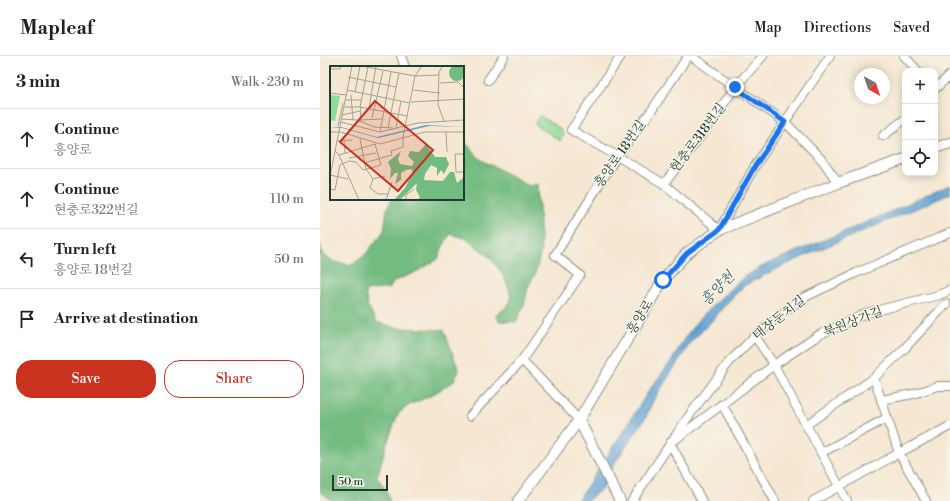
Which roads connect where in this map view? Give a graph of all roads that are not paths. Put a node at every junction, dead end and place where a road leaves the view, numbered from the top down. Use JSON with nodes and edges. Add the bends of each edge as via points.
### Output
{"nodes":[{"id":1,"x":401,"y":56,"type":"edge"},
{"id":2,"x":504,"y":56,"type":"edge"},
{"id":3,"x":621,"y":56,"type":"edge"},
{"id":4,"x":688,"y":56,"type":"edge"},
{"id":5,"x":692,"y":56,"type":"edge"},
{"id":6,"x":763,"y":56,"type":"edge"},
{"id":7,"x":830,"y":56,"type":"edge"},
{"id":8,"x":904,"y":56,"type":"edge"},
{"id":9,"x":405,"y":66,"type":"edge"},
{"id":10,"x":915,"y":68,"type":"edge"},
{"id":11,"x":950,"y":75,"type":"edge"},
{"id":12,"x":488,"y":80,"type":"dead end"},
{"id":13,"x":938,"y":85,"type":"edge"},
{"id":14,"x":735,"y":87,"type":"junction"},
{"id":15,"x":902,"y":121,"type":"edge"},
{"id":16,"x":785,"y":122,"type":"junction"},
{"id":17,"x":883,"y":136,"type":"dead end"},
{"id":18,"x":950,"y":143,"type":"edge"},
{"id":19,"x":938,"y":147,"type":"edge"},
{"id":20,"x":617,"y":156,"type":"junction"},
{"id":21,"x":902,"y":160,"type":"edge"},
{"id":22,"x":838,"y":183,"type":"junction"},
{"id":23,"x":664,"y":184,"type":"junction"},
{"id":24,"x":719,"y":230,"type":"junction"},
{"id":25,"x":950,"y":233,"type":"edge"},
{"id":26,"x":950,"y":290,"type":"edge"},
{"id":27,"x":939,"y":295,"type":"junction"},
{"id":28,"x":948,"y":307,"type":"edge"},
{"id":29,"x":755,"y":336,"type":"junction"},
{"id":30,"x":522,"y":360,"type":"junction"},
{"id":31,"x":774,"y":365,"type":"junction"},
{"id":32,"x":874,"y":378,"type":"junction"},
{"id":33,"x":950,"y":386,"type":"edge"},
{"id":34,"x":881,"y":400,"type":"junction"},
{"id":35,"x":722,"y":404,"type":"junction"},
{"id":36,"x":470,"y":416,"type":"dead end"},
{"id":37,"x":887,"y":418,"type":"junction"},
{"id":38,"x":579,"y":420,"type":"junction"},
{"id":39,"x":806,"y":425,"type":"junction"},
{"id":40,"x":949,"y":428,"type":"edge"},
{"id":41,"x":670,"y":443,"type":"junction"},
{"id":42,"x":821,"y":453,"type":"junction"},
{"id":43,"x":899,"y":453,"type":"junction"},
{"id":44,"x":839,"y":487,"type":"junction"},
{"id":45,"x":518,"y":501,"type":"edge"},
{"id":46,"x":620,"y":501,"type":"edge"},
{"id":47,"x":632,"y":501,"type":"edge"},
{"id":48,"x":702,"y":501,"type":"edge"},
{"id":49,"x":775,"y":501,"type":"edge"},
{"id":50,"x":813,"y":501,"type":"edge"},
{"id":51,"x":847,"y":501,"type":"edge"},
{"id":52,"x":926,"y":501,"type":"edge"}],
"edges":[{"from":1,"to":9,"type":"street"},
{"from":2,"to":12,"type":"street"},
{"from":3,"to":20,"type":"street","via":[[571,130]]},
{"from":4,"to":20,"type":"street","name":"흥양로 18번길"},
{"from":5,"to":14,"type":"street"},
{"from":6,"to":14,"type":"street","name":"현충로318번길"},
{"from":7,"to":16,"type":"street"},
{"from":8,"to":10,"type":"street"},
{"from":11,"to":13,"type":"street"},
{"from":14,"to":16,"type":"street"},
{"from":14,"to":23,"type":"street","name":"현충로318번길"},
{"from":15,"to":17,"type":"street"},
{"from":16,"to":22,"type":"street","via":[[822,161]]},
{"from":16,"to":24,"type":"street","via":[[755,166]]},
{"from":18,"to":19,"type":"street"},
{"from":20,"to":23,"type":"street"},
{"from":20,"to":30,"type":"street","name":"흥양로 18번길","via":[[555,254],[580,275]]},
{"from":21,"to":22,"type":"street","name":"흥양로"},
{"from":22,"to":24,"type":"street","name":"흥양로"},
{"from":23,"to":24,"type":"street"},
{"from":24,"to":38,"type":"street","name":"흥양로","via":[[687,253],[663,280]]},
{"from":25,"to":29,"type":"street","name":"태장둔치길","via":[[856,272],[798,300]]},
{"from":26,"to":27,"type":"street","name":"북원상가길"},
{"from":27,"to":28,"type":"street"},
{"from":27,"to":31,"type":"street","name":"북원상가길","via":[[867,313],[819,335]]},
{"from":28,"to":32,"type":"street"},
{"from":29,"to":31,"type":"street"},
{"from":29,"to":41,"type":"street","name":"태장둔치길","via":[[730,361]]},
{"from":30,"to":36,"type":"street"},
{"from":30,"to":38,"type":"street"},
{"from":31,"to":35,"type":"street","name":"북원상가길"},
{"from":31,"to":39,"type":"street"},
{"from":32,"to":34,"type":"street"},
{"from":32,"to":39,"type":"street"},
{"from":33,"to":34,"type":"street","via":[[938,386]]},
{"from":34,"to":37,"type":"street"},
{"from":35,"to":41,"type":"street","name":"북원상가길"},
{"from":35,"to":49,"type":"street"},
{"from":37,"to":42,"type":"street"},
{"from":37,"to":43,"type":"street"},
{"from":38,"to":45,"type":"street","name":"흥양로"},
{"from":38,"to":46,"type":"street"},
{"from":39,"to":42,"type":"street"},
{"from":40,"to":43,"type":"street"},
{"from":41,"to":47,"type":"street","name":"태장둔치길"},
{"from":41,"to":48,"type":"street"},
{"from":42,"to":44,"type":"street"},
{"from":43,"to":44,"type":"street"},
{"from":43,"to":52,"type":"street"},
{"from":44,"to":50,"type":"street"},
{"from":44,"to":51,"type":"street"}]}
